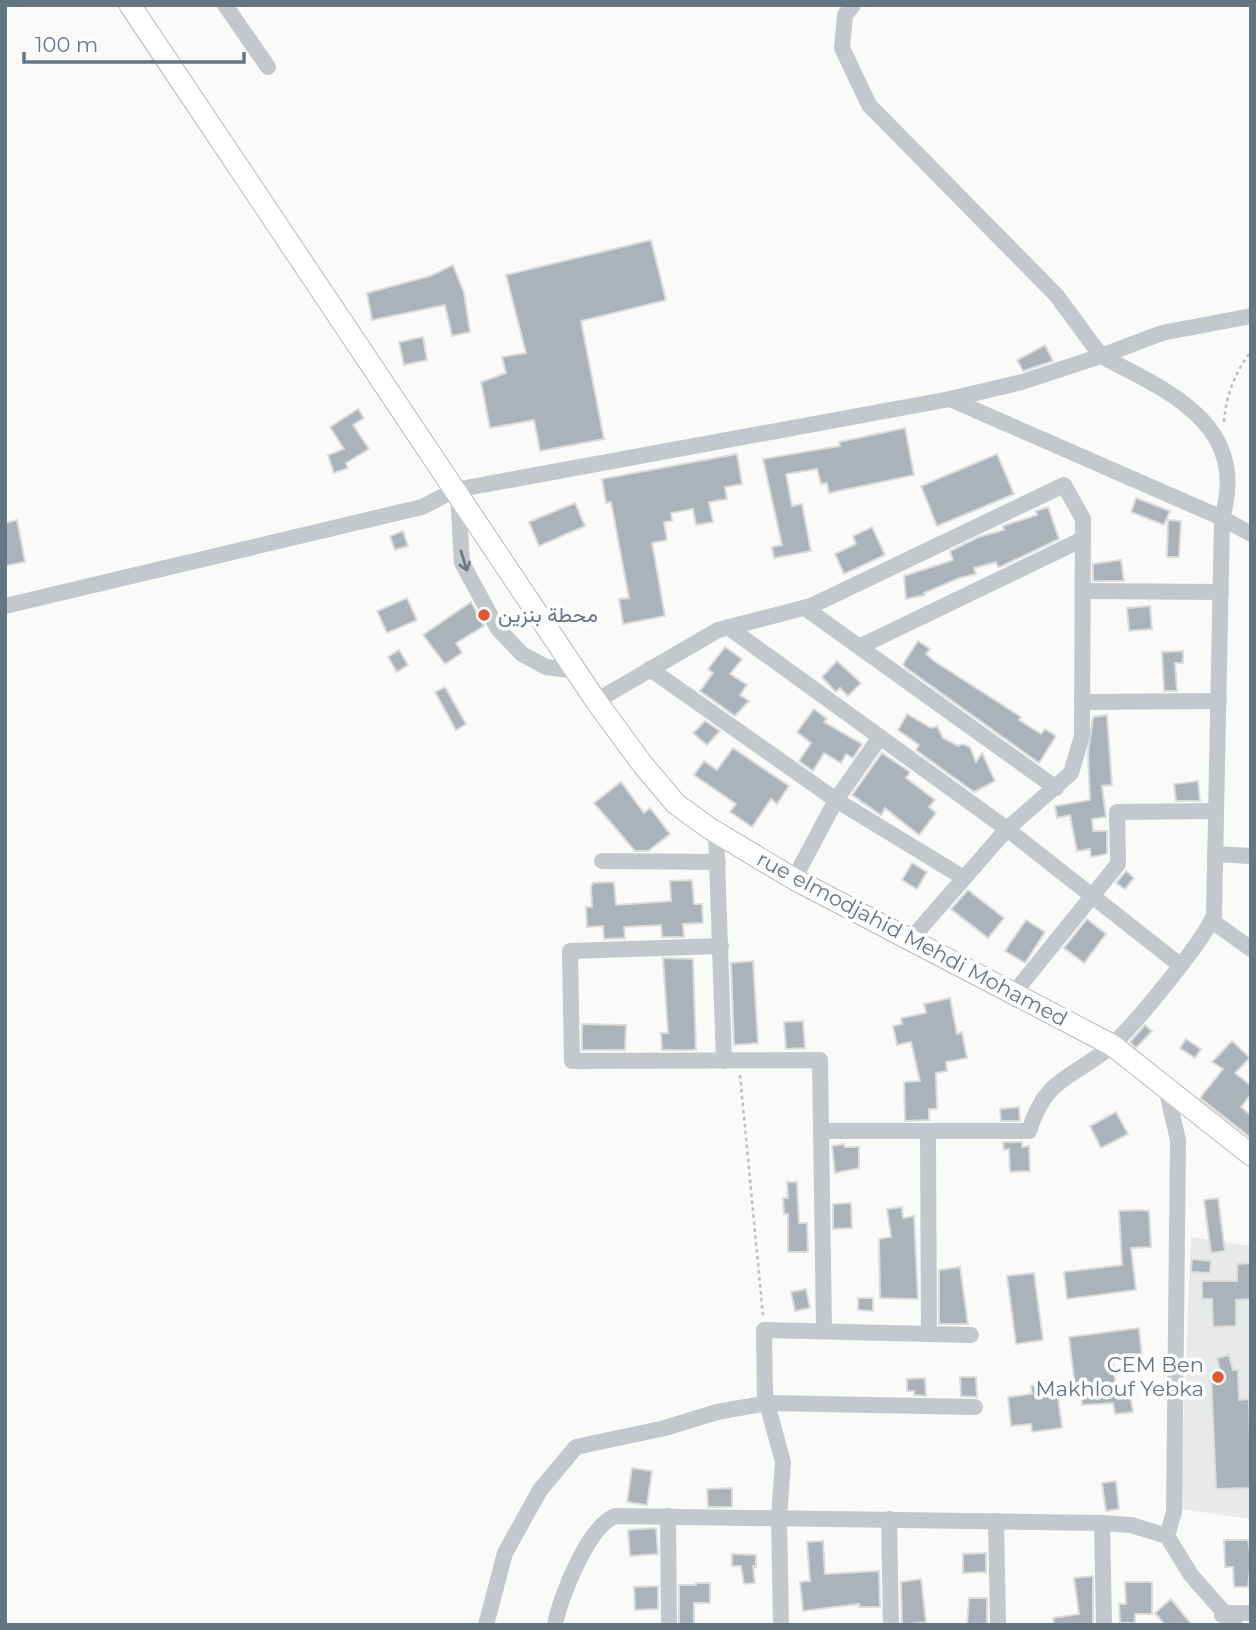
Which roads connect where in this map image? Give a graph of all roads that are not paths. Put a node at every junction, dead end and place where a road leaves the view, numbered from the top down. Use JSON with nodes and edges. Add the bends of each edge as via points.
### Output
{"nodes":[{"id":1,"x":130,"y":5,"type":"edge"},
{"id":2,"x":225,"y":5,"type":"edge"},
{"id":3,"x":853,"y":5,"type":"edge"},
{"id":4,"x":268,"y":68,"type":"dead end"},
{"id":5,"x":1251,"y":316,"type":"edge"},
{"id":6,"x":1101,"y":356,"type":"junction"},
{"id":7,"x":950,"y":399,"type":"junction"},
{"id":8,"x":457,"y":492,"type":"junction"},
{"id":9,"x":1222,"y":518,"type":"junction"},
{"id":10,"x":1251,"y":534,"type":"edge"},
{"id":11,"x":1083,"y":539,"type":"junction"},
{"id":12,"x":1083,"y":591,"type":"junction"},
{"id":13,"x":1221,"y":592,"type":"junction"},
{"id":14,"x":5,"y":606,"type":"edge"},
{"id":15,"x":805,"y":608,"type":"junction"},
{"id":16,"x":728,"y":627,"type":"junction"},
{"id":17,"x":861,"y":646,"type":"junction"},
{"id":18,"x":650,"y":668,"type":"junction"},
{"id":19,"x":576,"y":671,"type":"junction"},
{"id":20,"x":596,"y":701,"type":"junction"},
{"id":21,"x":1219,"y":701,"type":"junction"},
{"id":22,"x":1082,"y":702,"type":"junction"},
{"id":23,"x":880,"y":737,"type":"junction"},
{"id":24,"x":1056,"y":788,"type":"junction"},
{"id":25,"x":836,"y":800,"type":"junction"},
{"id":26,"x":1216,"y":811,"type":"junction"},
{"id":27,"x":1007,"y":829,"type":"junction"},
{"id":28,"x":716,"y":833,"type":"junction"},
{"id":29,"x":1215,"y":854,"type":"junction"},
{"id":30,"x":1251,"y":856,"type":"edge"},
{"id":31,"x":602,"y":860,"type":"dead end"},
{"id":32,"x":718,"y":862,"type":"junction"},
{"id":33,"x":964,"y":878,"type":"junction"},
{"id":34,"x":794,"y":879,"type":"junction"},
{"id":35,"x":1093,"y":896,"type":"junction"},
{"id":36,"x":1212,"y":921,"type":"junction"},
{"id":37,"x":911,"y":939,"type":"junction"},
{"id":38,"x":721,"y":947,"type":"junction"},
{"id":39,"x":1251,"y":949,"type":"edge"},
{"id":40,"x":1180,"y":965,"type":"junction"},
{"id":41,"x":1014,"y":993,"type":"junction"},
{"id":42,"x":1112,"y":1045,"type":"junction"},
{"id":43,"x":731,"y":1061,"type":"junction"},
{"id":44,"x":1166,"y":1088,"type":"junction"},
{"id":45,"x":822,"y":1131,"type":"junction"},
{"id":46,"x":928,"y":1131,"type":"junction"},
{"id":47,"x":1251,"y":1155,"type":"edge"},
{"id":48,"x":824,"y":1331,"type":"junction"},
{"id":49,"x":929,"y":1334,"type":"junction"},
{"id":50,"x":971,"y":1335,"type":"dead end"},
{"id":51,"x":768,"y":1403,"type":"junction"},
{"id":52,"x":975,"y":1407,"type":"dead end"},
{"id":53,"x":668,"y":1516,"type":"junction"},
{"id":54,"x":779,"y":1518,"type":"junction"},
{"id":55,"x":889,"y":1520,"type":"junction"},
{"id":56,"x":996,"y":1521,"type":"junction"},
{"id":57,"x":1102,"y":1523,"type":"junction"},
{"id":58,"x":1167,"y":1536,"type":"junction"},
{"id":59,"x":1251,"y":1613,"type":"edge"},
{"id":60,"x":1222,"y":1619,"type":"edge"},
{"id":61,"x":486,"y":1625,"type":"edge"},
{"id":62,"x":555,"y":1625,"type":"edge"},
{"id":63,"x":669,"y":1625,"type":"edge"},
{"id":64,"x":781,"y":1625,"type":"edge"},
{"id":65,"x":891,"y":1625,"type":"edge"},
{"id":66,"x":998,"y":1625,"type":"edge"},
{"id":67,"x":1104,"y":1625,"type":"edge"},
{"id":68,"x":1235,"y":1625,"type":"edge"}],
"edges":[{"from":1,"to":8,"type":"main road","name":"rue elmodjahid Mehdi Mohamed"},
{"from":2,"to":4,"type":"street"},
{"from":3,"to":6,"type":"street","via":[[845,15],[842,48],[869,105],[1057,296]]},
{"from":5,"to":6,"type":"street","via":[[1162,333]]},
{"from":6,"to":7,"type":"street"},
{"from":6,"to":9,"type":"street","via":[[1167,390],[1202,418],[1222,446],[1227,469],[1228,499]]},
{"from":7,"to":8,"type":"street"},
{"from":7,"to":9,"type":"street"},
{"from":8,"to":14,"type":"street","via":[[422,507]]},
{"from":8,"to":19,"type":"main road","name":"rue elmodjahid Mehdi Mohamed"},
{"from":8,"to":19,"type":"street","one_way":true,"via":[[462,563],[498,629],[522,654],[546,667]]},
{"from":9,"to":10,"type":"street"},
{"from":9,"to":13,"type":"street"},
{"from":11,"to":12,"type":"street"},
{"from":11,"to":15,"type":"street","via":[[1083,519],[1064,485]]},
{"from":11,"to":17,"type":"street"},
{"from":12,"to":13,"type":"street"},
{"from":12,"to":22,"type":"street"},
{"from":13,"to":21,"type":"street"},
{"from":15,"to":16,"type":"street"},
{"from":15,"to":17,"type":"street"},
{"from":16,"to":18,"type":"street"},
{"from":16,"to":23,"type":"street"},
{"from":17,"to":24,"type":"street"},
{"from":18,"to":20,"type":"street"},
{"from":18,"to":25,"type":"street"},
{"from":19,"to":20,"type":"main road","name":"rue elmodjahid Mehdi Mohamed"},
{"from":20,"to":28,"type":"main road","name":"rue elmodjahid Mehdi Mohamed","via":[[676,804]]},
{"from":21,"to":22,"type":"street"},
{"from":21,"to":26,"type":"street"},
{"from":22,"to":24,"type":"street","via":[[1078,756],[1071,773]]},
{"from":23,"to":25,"type":"street"},
{"from":23,"to":27,"type":"street"},
{"from":24,"to":27,"type":"street"},
{"from":25,"to":33,"type":"street"},
{"from":25,"to":34,"type":"street"},
{"from":26,"to":29,"type":"street"},
{"from":26,"to":35,"type":"street","via":[[1117,812],[1118,864]]},
{"from":27,"to":33,"type":"street"},
{"from":27,"to":35,"type":"street"},
{"from":28,"to":32,"type":"street"},
{"from":28,"to":34,"type":"main road","name":"rue elmodjahid Mehdi Mohamed"},
{"from":29,"to":30,"type":"street"},
{"from":29,"to":36,"type":"street"},
{"from":31,"to":32,"type":"street"},
{"from":32,"to":38,"type":"street"},
{"from":33,"to":37,"type":"street"},
{"from":34,"to":37,"type":"main road","name":"rue elmodjahid Mehdi Mohamed"},
{"from":35,"to":40,"type":"street"},
{"from":35,"to":41,"type":"street"},
{"from":36,"to":39,"type":"street"},
{"from":36,"to":40,"type":"street"},
{"from":37,"to":41,"type":"main road","name":"rue elmodjahid Mehdi Mohamed"},
{"from":38,"to":43,"type":"street"},
{"from":38,"to":43,"type":"street","via":[[570,951],[572,1061]]},
{"from":40,"to":42,"type":"street"},
{"from":41,"to":42,"type":"main road","name":"rue elmodjahid Mehdi Mohamed"},
{"from":42,"to":44,"type":"main road","name":"rue elmodjahid Mehdi Mohamed"},
{"from":42,"to":46,"type":"street","via":[[1043,1096],[1029,1130]]},
{"from":43,"to":45,"type":"street","via":[[820,1060]]},
{"from":44,"to":47,"type":"main road","name":"rue elmodjahid Mehdi Mohamed"},
{"from":44,"to":58,"type":"street","via":[[1178,1140],[1174,1512]]},
{"from":45,"to":46,"type":"street"},
{"from":45,"to":48,"type":"street"},
{"from":46,"to":49,"type":"street"},
{"from":48,"to":49,"type":"street"},
{"from":48,"to":51,"type":"street","via":[[765,1330]]},
{"from":49,"to":50,"type":"street"},
{"from":51,"to":52,"type":"street"},
{"from":51,"to":54,"type":"street","via":[[783,1462]]},
{"from":51,"to":61,"type":"street","via":[[576,1447],[540,1490],[505,1553]]},
{"from":53,"to":54,"type":"street"},
{"from":53,"to":62,"type":"street","via":[[606,1519],[566,1586]]},
{"from":53,"to":63,"type":"street"},
{"from":54,"to":55,"type":"street"},
{"from":54,"to":64,"type":"street"},
{"from":55,"to":56,"type":"street"},
{"from":55,"to":65,"type":"street"},
{"from":56,"to":57,"type":"street"},
{"from":56,"to":66,"type":"street"},
{"from":57,"to":58,"type":"street","via":[[1131,1525]]},
{"from":57,"to":67,"type":"street"},
{"from":58,"to":60,"type":"street"},
{"from":59,"to":60,"type":"street"},
{"from":60,"to":68,"type":"street"}]}
